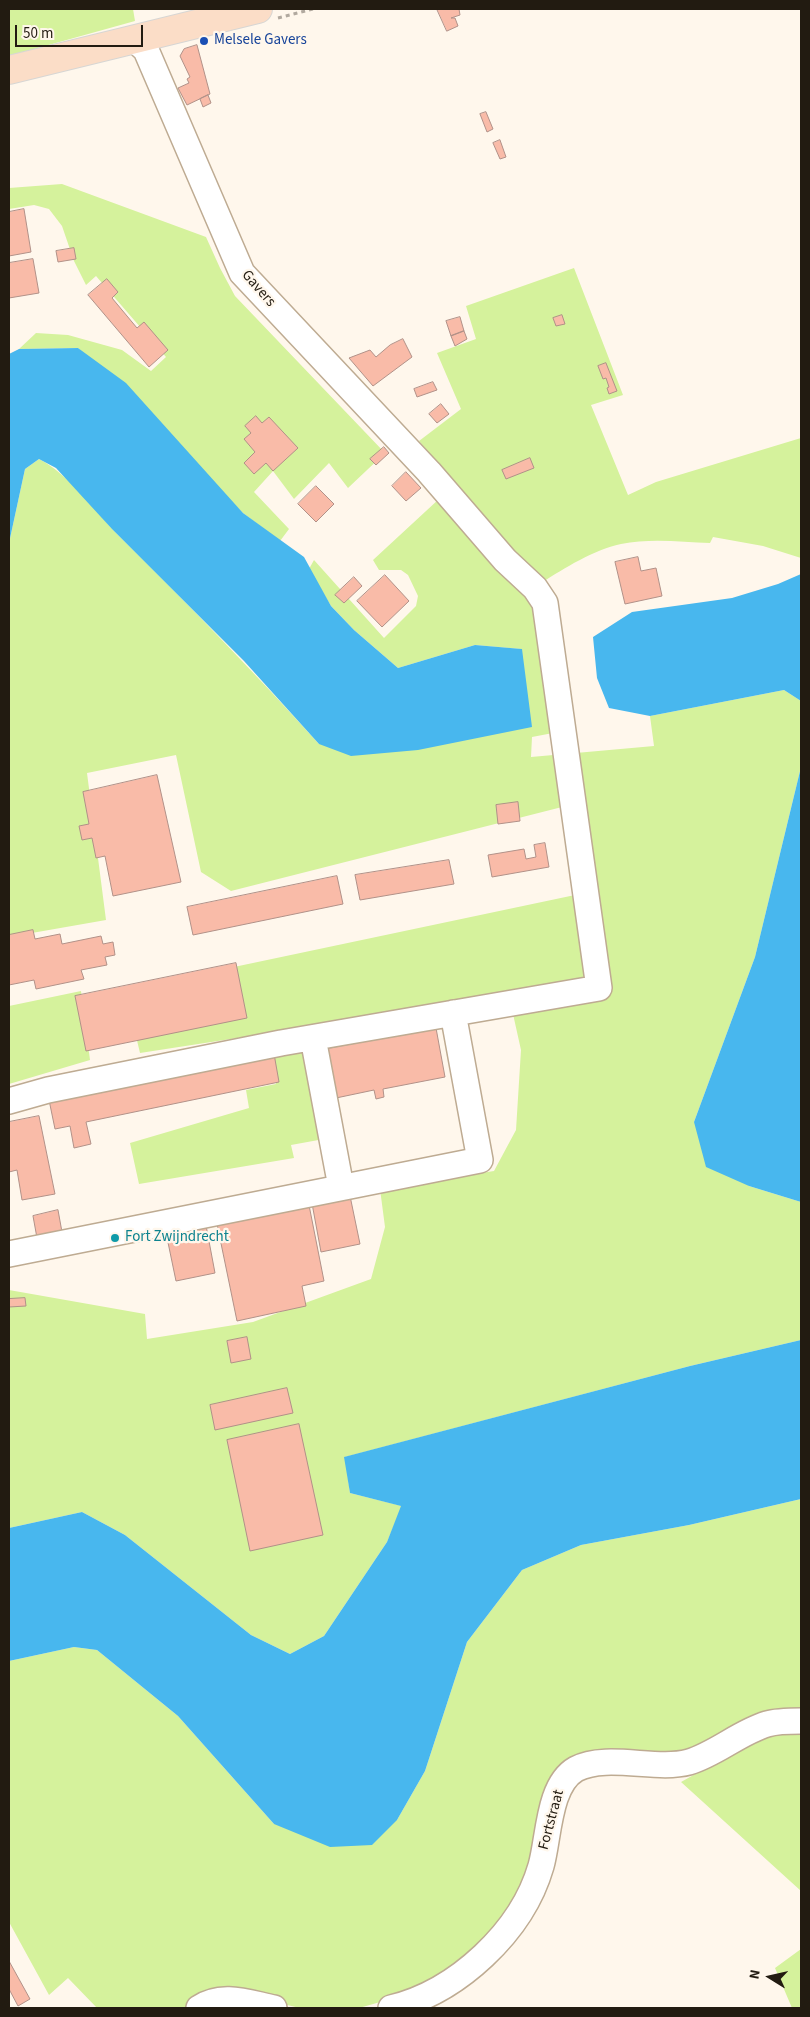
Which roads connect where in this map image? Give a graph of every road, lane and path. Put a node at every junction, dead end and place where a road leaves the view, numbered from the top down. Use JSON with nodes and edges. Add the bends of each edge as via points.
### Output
{"nodes":[{"id":1,"x":258,"y":9,"type":"edge"},
{"id":2,"x":135,"y":40,"type":"junction"},
{"id":3,"x":9,"y":70,"type":"edge"},
{"id":4,"x":453,"y":1013,"type":"junction"},
{"id":5,"x":313,"y":1038,"type":"junction"},
{"id":6,"x":9,"y":1101,"type":"edge"},
{"id":7,"x":341,"y":1188,"type":"junction"},
{"id":8,"x":9,"y":1254,"type":"edge"},
{"id":9,"x":801,"y":1721,"type":"edge"},
{"id":10,"x":199,"y":2008,"type":"edge"},
{"id":11,"x":274,"y":2008,"type":"edge"},
{"id":12,"x":391,"y":2008,"type":"edge"}],
"edges":[{"from":1,"to":2,"type":"main road"},
{"from":2,"to":3,"type":"main road"},
{"from":2,"to":4,"type":"street","name":"Gavers","via":[[146,50],[242,273],[430,472],[545,603],[598,988]]},
{"from":4,"to":5,"type":"street"},
{"from":4,"to":7,"type":"street","via":[[480,1160]]},
{"from":5,"to":6,"type":"street","via":[[48,1090]]},
{"from":5,"to":7,"type":"street"},
{"from":7,"to":8,"type":"street"},
{"from":9,"to":12,"type":"street","name":"Fortstraat","via":[[768,1723],[689,1762],[606,1762],[577,1769],[557,1791],[540,1867],[517,1918],[484,1956],[450,1983],[405,2005]]},
{"from":10,"to":11,"type":"street","via":[[219,2000]]}]}
